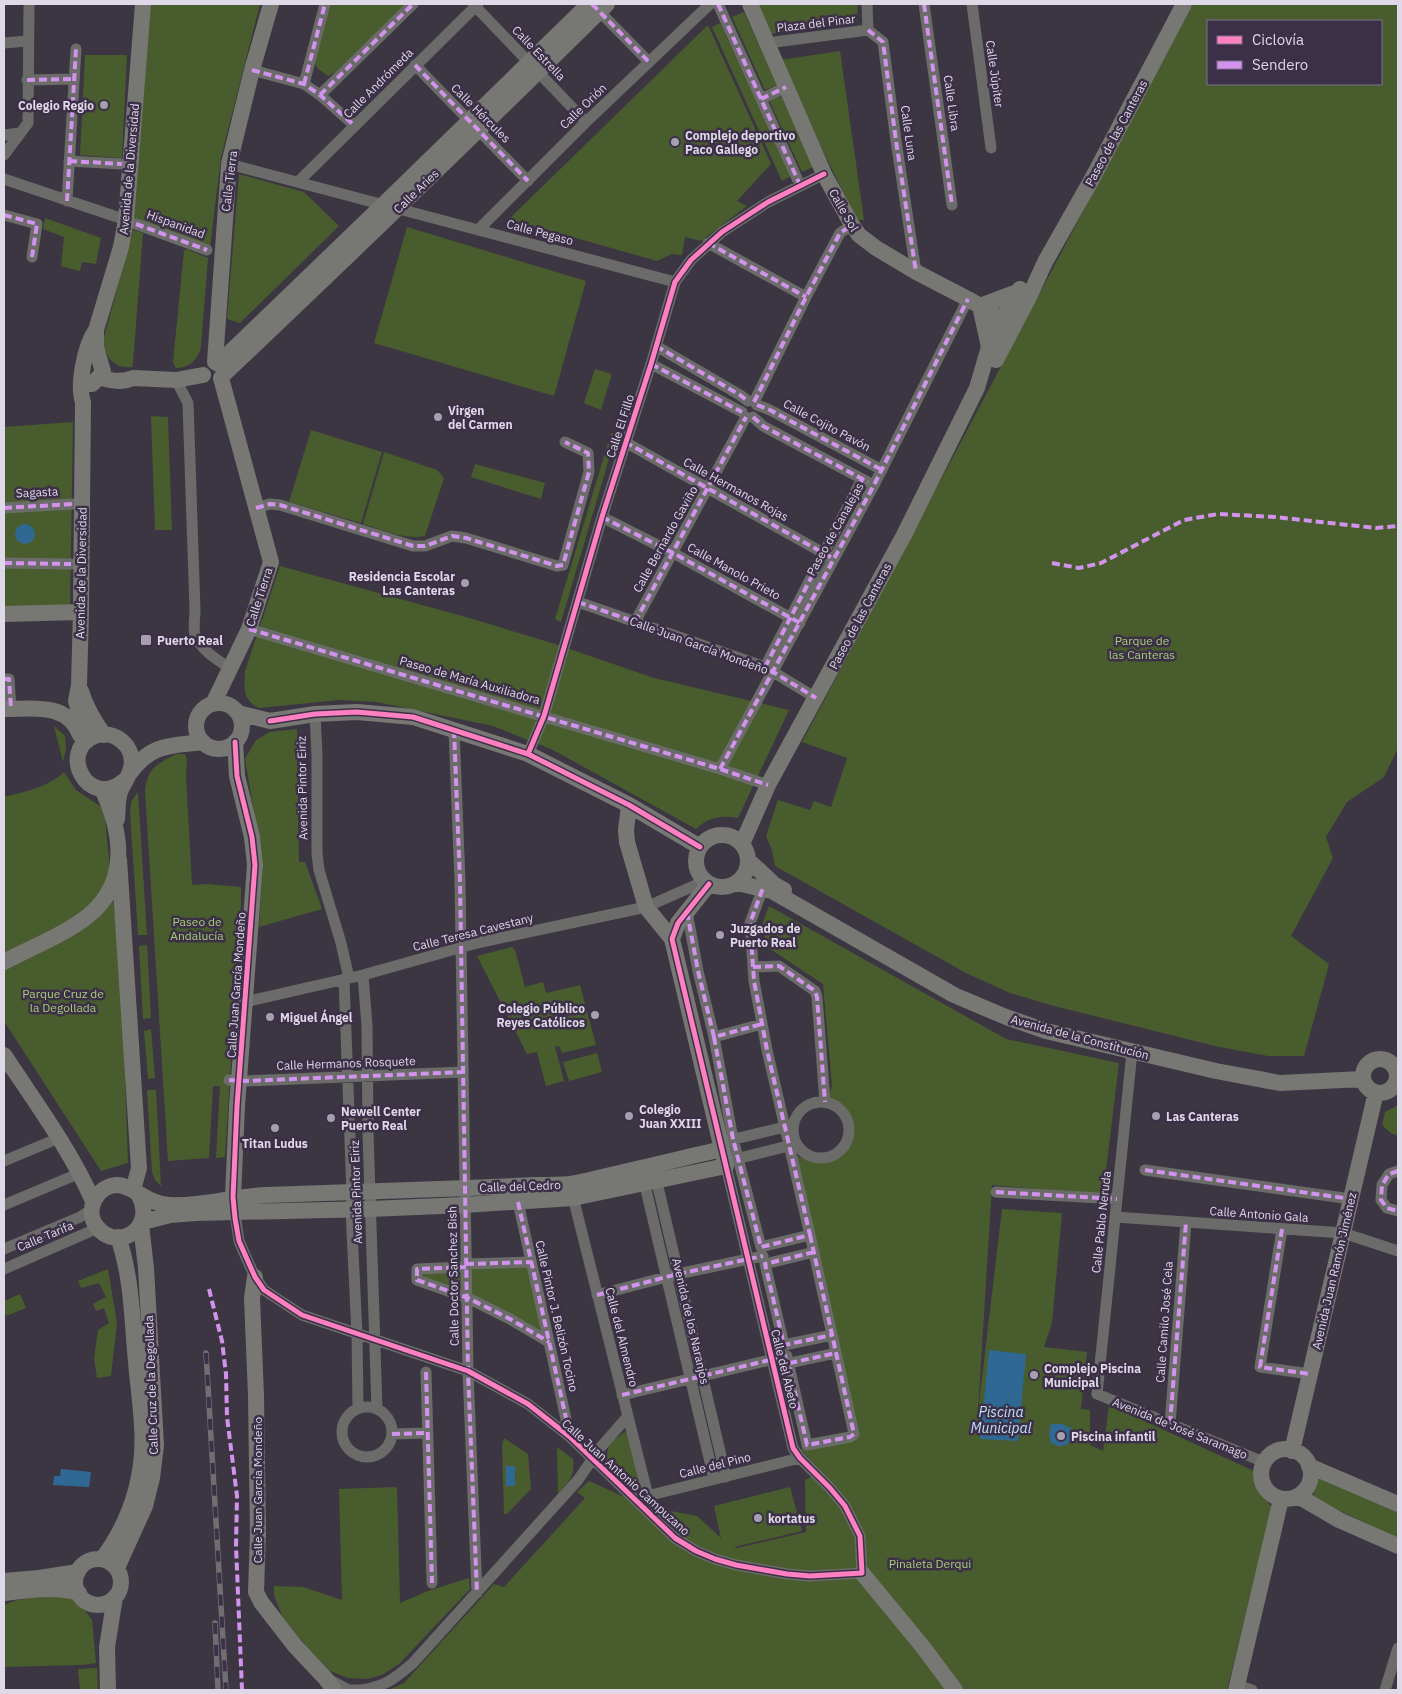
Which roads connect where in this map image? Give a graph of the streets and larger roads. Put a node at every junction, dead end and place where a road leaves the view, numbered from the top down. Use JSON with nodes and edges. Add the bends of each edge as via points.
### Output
{"nodes":[{"id":1,"x":29,"y":4,"type":"edge"},
{"id":2,"x":143,"y":4,"type":"edge"},
{"id":3,"x":270,"y":4,"type":"edge"},
{"id":4,"x":325,"y":4,"type":"edge"},
{"id":5,"x":414,"y":4,"type":"edge"},
{"id":6,"x":475,"y":4,"type":"edge"},
{"id":7,"x":710,"y":4,"type":"edge"},
{"id":8,"x":718,"y":4,"type":"edge"},
{"id":9,"x":750,"y":4,"type":"edge"},
{"id":10,"x":867,"y":4,"type":"edge"},
{"id":11,"x":924,"y":4,"type":"edge"},
{"id":12,"x":972,"y":4,"type":"edge"},
{"id":13,"x":1184,"y":4,"type":"edge"},
{"id":14,"x":597,"y":6,"type":"edge"},
{"id":15,"x":868,"y":30,"type":"junction"},
{"id":16,"x":28,"y":41,"type":"junction"},
{"id":17,"x":4,"y":43,"type":"edge"},
{"id":18,"x":767,"y":43,"type":"junction"},
{"id":19,"x":76,"y":48,"type":"dead end"},
{"id":20,"x":649,"y":62,"type":"junction"},
{"id":21,"x":415,"y":65,"type":"junction"},
{"id":22,"x":534,"y":68,"type":"junction"},
{"id":23,"x":252,"y":70,"type":"junction"},
{"id":24,"x":74,"y":78,"type":"junction"},
{"id":25,"x":27,"y":80,"type":"junction"},
{"id":26,"x":304,"y":84,"type":"junction"},
{"id":27,"x":786,"y":87,"type":"junction"},
{"id":28,"x":320,"y":95,"type":"junction"},
{"id":29,"x":761,"y":99,"type":"junction"},
{"id":30,"x":586,"y":122,"type":"junction"},
{"id":31,"x":474,"y":125,"type":"junction"},
{"id":32,"x":355,"y":126,"type":"junction"},
{"id":33,"x":20,"y":133,"type":"junction"},
{"id":34,"x":4,"y":135,"type":"edge"},
{"id":35,"x":991,"y":148,"type":"dead end"},
{"id":36,"x":4,"y":155,"type":"edge"},
{"id":37,"x":69,"y":161,"type":"junction"},
{"id":38,"x":122,"y":164,"type":"dead end"},
{"id":39,"x":229,"y":164,"type":"junction"},
{"id":40,"x":824,"y":174,"type":"junction"},
{"id":41,"x":4,"y":179,"type":"edge"},
{"id":42,"x":528,"y":181,"type":"junction"},
{"id":43,"x":298,"y":182,"type":"junction"},
{"id":44,"x":800,"y":185,"type":"junction"},
{"id":45,"x":67,"y":201,"type":"junction"},
{"id":46,"x":952,"y":205,"type":"dead end"},
{"id":47,"x":391,"y":207,"type":"junction"},
{"id":48,"x":4,"y":216,"type":"edge"},
{"id":49,"x":131,"y":222,"type":"junction"},
{"id":50,"x":852,"y":226,"type":"junction"},
{"id":51,"x":478,"y":230,"type":"junction"},
{"id":52,"x":708,"y":243,"type":"junction"},
{"id":53,"x":207,"y":250,"type":"dead end"},
{"id":54,"x":32,"y":257,"type":"dead end"},
{"id":55,"x":916,"y":272,"type":"junction"},
{"id":56,"x":675,"y":282,"type":"junction"},
{"id":57,"x":1023,"y":294,"type":"junction"},
{"id":58,"x":806,"y":298,"type":"junction"},
{"id":59,"x":974,"y":302,"type":"junction"},
{"id":60,"x":1004,"y":320,"type":"junction"},
{"id":61,"x":217,"y":327,"type":"junction"},
{"id":62,"x":253,"y":330,"type":"junction"},
{"id":63,"x":656,"y":346,"type":"junction"},
{"id":64,"x":992,"y":354,"type":"junction"},
{"id":65,"x":651,"y":364,"type":"junction"},
{"id":66,"x":219,"y":370,"type":"junction"},
{"id":67,"x":94,"y":371,"type":"junction"},
{"id":68,"x":176,"y":380,"type":"junction"},
{"id":69,"x":753,"y":403,"type":"junction"},
{"id":70,"x":747,"y":415,"type":"junction"},
{"id":71,"x":565,"y":442,"type":"dead end"},
{"id":72,"x":625,"y":442,"type":"junction"},
{"id":73,"x":867,"y":462,"type":"junction"},
{"id":74,"x":882,"y":470,"type":"junction"},
{"id":75,"x":861,"y":478,"type":"junction"},
{"id":76,"x":874,"y":485,"type":"junction"},
{"id":77,"x":708,"y":489,"type":"junction"},
{"id":78,"x":72,"y":504,"type":"dead end"},
{"id":79,"x":4,"y":508,"type":"edge"},
{"id":80,"x":256,"y":508,"type":"junction"},
{"id":81,"x":602,"y":517,"type":"junction"},
{"id":82,"x":673,"y":553,"type":"junction"},
{"id":83,"x":829,"y":556,"type":"junction"},
{"id":84,"x":4,"y":563,"type":"edge"},
{"id":85,"x":71,"y":564,"type":"dead end"},
{"id":86,"x":578,"y":602,"type":"junction"},
{"id":87,"x":81,"y":612,"type":"junction"},
{"id":88,"x":4,"y":614,"type":"edge"},
{"id":89,"x":795,"y":620,"type":"junction"},
{"id":90,"x":635,"y":622,"type":"junction"},
{"id":91,"x":249,"y":629,"type":"junction"},
{"id":92,"x":230,"y":668,"type":"junction"},
{"id":93,"x":769,"y":669,"type":"junction"},
{"id":94,"x":4,"y":679,"type":"edge"},
{"id":95,"x":78,"y":688,"type":"junction"},
{"id":96,"x":816,"y":698,"type":"junction"},
{"id":97,"x":213,"y":704,"type":"junction"},
{"id":98,"x":7,"y":709,"type":"edge"},
{"id":99,"x":50,"y":709,"type":"junction"},
{"id":100,"x":236,"y":711,"type":"junction"},
{"id":101,"x":315,"y":714,"type":"junction"},
{"id":102,"x":544,"y":716,"type":"junction"},
{"id":103,"x":199,"y":717,"type":"junction"},
{"id":104,"x":270,"y":721,"type":"junction"},
{"id":105,"x":454,"y":730,"type":"junction"},
{"id":106,"x":104,"y":735,"type":"junction"},
{"id":107,"x":232,"y":741,"type":"junction"},
{"id":108,"x":203,"y":742,"type":"junction"},
{"id":109,"x":85,"y":744,"type":"junction"},
{"id":110,"x":127,"y":746,"type":"junction"},
{"id":111,"x":528,"y":754,"type":"junction"},
{"id":112,"x":720,"y":769,"type":"junction"},
{"id":113,"x":127,"y":777,"type":"junction"},
{"id":114,"x":768,"y":785,"type":"junction"},
{"id":115,"x":102,"y":789,"type":"junction"},
{"id":116,"x":628,"y":805,"type":"junction"},
{"id":117,"x":116,"y":824,"type":"junction"},
{"id":118,"x":742,"y":844,"type":"junction"},
{"id":119,"x":700,"y":847,"type":"junction"},
{"id":120,"x":120,"y":859,"type":"junction"},
{"id":121,"x":748,"y":860,"type":"junction"},
{"id":122,"x":707,"y":882,"type":"junction"},
{"id":123,"x":737,"y":883,"type":"junction"},
{"id":124,"x":763,"y":888,"type":"junction"},
{"id":125,"x":646,"y":907,"type":"junction"},
{"id":126,"x":687,"y":912,"type":"junction"},
{"id":127,"x":672,"y":938,"type":"junction"},
{"id":128,"x":461,"y":953,"type":"junction"},
{"id":129,"x":4,"y":962,"type":"edge"},
{"id":130,"x":753,"y":967,"type":"junction"},
{"id":131,"x":363,"y":975,"type":"junction"},
{"id":132,"x":347,"y":978,"type":"junction"},
{"id":133,"x":245,"y":1002,"type":"junction"},
{"id":134,"x":762,"y":1024,"type":"junction"},
{"id":135,"x":714,"y":1037,"type":"junction"},
{"id":136,"x":1132,"y":1052,"type":"junction"},
{"id":137,"x":4,"y":1054,"type":"edge"},
{"id":138,"x":463,"y":1072,"type":"junction"},
{"id":139,"x":1364,"y":1074,"type":"junction"},
{"id":140,"x":348,"y":1076,"type":"junction"},
{"id":141,"x":368,"y":1076,"type":"junction"},
{"id":142,"x":1397,"y":1077,"type":"edge"},
{"id":143,"x":234,"y":1080,"type":"junction"},
{"id":144,"x":1376,"y":1092,"type":"junction"},
{"id":145,"x":825,"y":1102,"type":"junction"},
{"id":146,"x":789,"y":1128,"type":"junction"},
{"id":147,"x":59,"y":1138,"type":"junction"},
{"id":148,"x":793,"y":1145,"type":"junction"},
{"id":149,"x":728,"y":1152,"type":"junction"},
{"id":150,"x":4,"y":1161,"type":"edge"},
{"id":151,"x":1145,"y":1170,"type":"dead end"},
{"id":152,"x":1398,"y":1171,"type":"edge"},
{"id":153,"x":80,"y":1173,"type":"junction"},
{"id":154,"x":649,"y":1174,"type":"junction"},
{"id":155,"x":465,"y":1188,"type":"junction"},
{"id":156,"x":572,"y":1191,"type":"junction"},
{"id":157,"x":135,"y":1192,"type":"junction"},
{"id":158,"x":996,"y":1192,"type":"dead end"},
{"id":159,"x":352,"y":1193,"type":"junction"},
{"id":160,"x":1117,"y":1199,"type":"junction"},
{"id":161,"x":1351,"y":1199,"type":"junction"},
{"id":162,"x":96,"y":1200,"type":"junction"},
{"id":163,"x":370,"y":1201,"type":"junction"},
{"id":164,"x":518,"y":1202,"type":"junction"},
{"id":165,"x":4,"y":1205,"type":"edge"},
{"id":166,"x":234,"y":1205,"type":"junction"},
{"id":167,"x":464,"y":1206,"type":"junction"},
{"id":168,"x":351,"y":1210,"type":"junction"},
{"id":169,"x":1398,"y":1211,"type":"edge"},
{"id":170,"x":1115,"y":1217,"type":"junction"},
{"id":171,"x":1186,"y":1222,"type":"junction"},
{"id":172,"x":142,"y":1224,"type":"junction"},
{"id":173,"x":98,"y":1228,"type":"junction"},
{"id":174,"x":1282,"y":1229,"type":"junction"},
{"id":175,"x":1343,"y":1233,"type":"junction"},
{"id":176,"x":810,"y":1235,"type":"junction"},
{"id":177,"x":118,"y":1237,"type":"junction"},
{"id":178,"x":4,"y":1249,"type":"edge"},
{"id":179,"x":1398,"y":1251,"type":"edge"},
{"id":180,"x":814,"y":1252,"type":"junction"},
{"id":181,"x":763,"y":1256,"type":"junction"},
{"id":182,"x":748,"y":1259,"type":"junction"},
{"id":183,"x":531,"y":1262,"type":"junction"},
{"id":184,"x":466,"y":1265,"type":"junction"},
{"id":185,"x":4,"y":1269,"type":"edge"},
{"id":186,"x":678,"y":1274,"type":"junction"},
{"id":187,"x":255,"y":1277,"type":"junction"},
{"id":188,"x":667,"y":1278,"type":"junction"},
{"id":189,"x":597,"y":1295,"type":"junction"},
{"id":190,"x":468,"y":1298,"type":"junction"},
{"id":191,"x":358,"y":1334,"type":"junction"},
{"id":192,"x":832,"y":1335,"type":"junction"},
{"id":193,"x":376,"y":1340,"type":"junction"},
{"id":194,"x":549,"y":1342,"type":"junction"},
{"id":195,"x":836,"y":1352,"type":"junction"},
{"id":196,"x":787,"y":1356,"type":"junction"},
{"id":197,"x":773,"y":1360,"type":"junction"},
{"id":198,"x":468,"y":1370,"type":"junction"},
{"id":199,"x":426,"y":1372,"type":"dead end"},
{"id":200,"x":1310,"y":1374,"type":"junction"},
{"id":201,"x":696,"y":1378,"type":"junction"},
{"id":202,"x":1097,"y":1394,"type":"joint"},
{"id":203,"x":622,"y":1395,"type":"junction"},
{"id":204,"x":358,"y":1408,"type":"junction"},
{"id":205,"x":377,"y":1408,"type":"junction"},
{"id":206,"x":628,"y":1416,"type":"junction"},
{"id":207,"x":1170,"y":1424,"type":"junction"},
{"id":208,"x":428,"y":1433,"type":"junction"},
{"id":209,"x":392,"y":1434,"type":"junction"},
{"id":210,"x":570,"y":1437,"type":"junction"},
{"id":211,"x":1292,"y":1450,"type":"junction"},
{"id":212,"x":593,"y":1458,"type":"junction"},
{"id":213,"x":800,"y":1458,"type":"junction"},
{"id":214,"x":1264,"y":1462,"type":"junction"},
{"id":215,"x":1309,"y":1466,"type":"junction"},
{"id":216,"x":720,"y":1478,"type":"junction"},
{"id":217,"x":648,"y":1496,"type":"junction"},
{"id":218,"x":1298,"y":1496,"type":"junction"},
{"id":219,"x":636,"y":1499,"type":"junction"},
{"id":220,"x":1281,"y":1499,"type":"junction"},
{"id":221,"x":1398,"y":1504,"type":"edge"},
{"id":222,"x":1398,"y":1546,"type":"edge"},
{"id":223,"x":102,"y":1559,"type":"junction"},
{"id":224,"x":117,"y":1568,"type":"junction"},
{"id":225,"x":78,"y":1572,"type":"junction"},
{"id":226,"x":862,"y":1574,"type":"junction"},
{"id":227,"x":432,"y":1583,"type":"dead end"},
{"id":228,"x":4,"y":1584,"type":"edge"},
{"id":229,"x":476,"y":1593,"type":"junction"},
{"id":230,"x":115,"y":1597,"type":"junction"},
{"id":231,"x":84,"y":1598,"type":"junction"},
{"id":232,"x":106,"y":1647,"type":"junction"},
{"id":233,"x":1398,"y":1648,"type":"edge"},
{"id":234,"x":330,"y":1684,"type":"edge"},
{"id":235,"x":1241,"y":1688,"type":"edge"},
{"id":236,"x":376,"y":1689,"type":"edge"},
{"id":237,"x":108,"y":1690,"type":"edge"},
{"id":238,"x":349,"y":1690,"type":"edge"},
{"id":239,"x":361,"y":1690,"type":"edge"},
{"id":240,"x":955,"y":1690,"type":"edge"},
{"id":241,"x":1385,"y":1690,"type":"edge"}],
"edges":[{"from":1,"to":16,"type":"street"},
{"from":2,"to":49,"type":"street","name":"Avenida de la Diversidad"},
{"from":3,"to":23,"type":"street","name":"Calle Tierra"},
{"from":4,"to":26,"type":"street"},
{"from":5,"to":28,"type":"street"},
{"from":6,"to":21,"type":"street","name":"Calle Andrómeda"},
{"from":6,"to":22,"type":"street","name":"Calle Estrella"},
{"from":7,"to":20,"type":"street","name":"Calle Orión"},
{"from":8,"to":29,"type":"street"},
{"from":9,"to":18,"type":"street","name":"Calle Sol"},
{"from":10,"to":15,"type":"street"},
{"from":11,"to":46,"type":"street","name":"Calle Libra"},
{"from":12,"to":35,"type":"street","name":"Calle Júpiter"},
{"from":13,"to":57,"type":"street","name":"Paseo de las Canteras","via":[[1092,180]]},
{"from":14,"to":20,"type":"street"},
{"from":14,"to":22,"type":"street","name":"Calle Aries"},
{"from":15,"to":18,"type":"street","name":"Plaza del Pinar"},
{"from":15,"to":55,"type":"street","name":"Calle Luna","via":[[884,42]]},
{"from":16,"to":17,"type":"street"},
{"from":16,"to":25,"type":"street"},
{"from":18,"to":27,"type":"street","name":"Calle Sol"},
{"from":19,"to":24,"type":"street"},
{"from":20,"to":30,"type":"street","name":"Calle Orión"},
{"from":21,"to":31,"type":"street","name":"Calle Hércules"},
{"from":21,"to":32,"type":"street","name":"Calle Andrómeda"},
{"from":22,"to":30,"type":"street","name":"Calle Estrella"},
{"from":22,"to":31,"type":"street","name":"Calle Aries"},
{"from":23,"to":26,"type":"street"},
{"from":23,"to":39,"type":"street","name":"Calle Tierra"},
{"from":24,"to":25,"type":"street"},
{"from":24,"to":37,"type":"street"},
{"from":25,"to":33,"type":"street","via":[[28,123]]},
{"from":26,"to":28,"type":"street"},
{"from":27,"to":29,"type":"street"},
{"from":27,"to":40,"type":"street","name":"Calle Sol"},
{"from":28,"to":32,"type":"street"},
{"from":29,"to":44,"type":"street"},
{"from":30,"to":42,"type":"street","name":"Calle Orión"},
{"from":31,"to":42,"type":"street","name":"Calle Hércules"},
{"from":31,"to":47,"type":"street","name":"Calle Aries"},
{"from":32,"to":43,"type":"street","name":"Calle Andrómeda"},
{"from":33,"to":34,"type":"street"},
{"from":33,"to":36,"type":"street"},
{"from":37,"to":38,"type":"street"},
{"from":37,"to":45,"type":"street"},
{"from":39,"to":43,"type":"street","name":"Calle Pegaso"},
{"from":39,"to":61,"type":"street","name":"Calle Tierra"},
{"from":40,"to":44,"type":"street","name":"Calle El Fillo"},
{"from":40,"to":50,"type":"street","name":"Calle Sol"},
{"from":41,"to":45,"type":"street","name":"Hispanidad"},
{"from":42,"to":51,"type":"street","name":"Calle Orión"},
{"from":43,"to":47,"type":"street","name":"Calle Pegaso"},
{"from":44,"to":52,"type":"street","name":"Calle El Fillo","via":[[768,202]]},
{"from":45,"to":49,"type":"street","name":"Hispanidad"},
{"from":47,"to":51,"type":"street","name":"Calle Pegaso"},
{"from":47,"to":62,"type":"street","name":"Calle Aries"},
{"from":47,"to":66,"type":"street","name":"Calle Aries"},
{"from":48,"to":54,"type":"street","via":[[36,224]]},
{"from":49,"to":53,"type":"street","name":"Hispanidad"},
{"from":49,"to":67,"type":"street","name":"Avenida de la Diversidad","via":[[96,330],[89,342]]},
{"from":50,"to":55,"type":"street","name":"Calle Sol","via":[[864,240]]},
{"from":50,"to":58,"type":"street","via":[[840,233]]},
{"from":51,"to":56,"type":"street","name":"Calle Pegaso"},
{"from":52,"to":56,"type":"street","name":"Calle El Fillo","via":[[686,265]]},
{"from":52,"to":58,"type":"street"},
{"from":55,"to":59,"type":"street","name":"Calle Sol"},
{"from":56,"to":63,"type":"street","name":"Calle El Fillo"},
{"from":57,"to":59,"type":"street"},
{"from":57,"to":60,"type":"street","via":[[1013,314]]},
{"from":57,"to":64,"type":"street"},
{"from":58,"to":69,"type":"street"},
{"from":59,"to":60,"type":"street","name":"Calle Sol"},
{"from":59,"to":64,"type":"street"},
{"from":59,"to":74,"type":"street","name":"Paseo de Canalejas"},
{"from":60,"to":64,"type":"street","via":[[1004,332]]},
{"from":61,"to":62,"type":"street","via":[[237,338]]},
{"from":61,"to":66,"type":"street","name":"Calle Tierra"},
{"from":62,"to":66,"type":"street","name":"Calle Aries"},
{"from":63,"to":65,"type":"street","name":"Calle El Fillo"},
{"from":63,"to":69,"type":"street","name":"Calle Cojito Pavón"},
{"from":64,"to":96,"type":"street","name":"Paseo de las Canteras","via":[[987,377],[977,388],[904,535]]},
{"from":65,"to":70,"type":"street"},
{"from":65,"to":72,"type":"street","name":"Calle El Fillo"},
{"from":66,"to":68,"type":"street","via":[[216,382],[210,382],[203,375]]},
{"from":66,"to":80,"type":"street","name":"Calle Tierra"},
{"from":67,"to":68,"type":"street","via":[[117,381],[133,378]]},
{"from":67,"to":87,"type":"street","name":"Avenida de la Diversidad","via":[[82,402]]},
{"from":68,"to":92,"type":"street","via":[[188,403],[194,634],[215,659]]},
{"from":69,"to":70,"type":"street","name":"Calle Bernardo Gaviño","via":[[759,411]]},
{"from":69,"to":73,"type":"street","name":"Calle Cojito Pavón"},
{"from":70,"to":75,"type":"street"},
{"from":70,"to":77,"type":"street","name":"Calle Bernardo Gaviño"},
{"from":71,"to":80,"type":"street","via":[[588,453],[589,472],[563,565],[557,566],[466,538],[452,536],[425,546],[413,546],[280,505]]},
{"from":72,"to":77,"type":"street","name":"Calle Hermanos Rojas"},
{"from":72,"to":81,"type":"street","name":"Calle El Fillo"},
{"from":73,"to":74,"type":"street","name":"Calle Cojito Pavón"},
{"from":73,"to":75,"type":"street"},
{"from":74,"to":76,"type":"street","name":"Paseo de Canalejas"},
{"from":75,"to":76,"type":"street"},
{"from":75,"to":83,"type":"street"},
{"from":76,"to":83,"type":"street","name":"Paseo de Canalejas"},
{"from":77,"to":82,"type":"street","name":"Calle Bernardo Gaviño"},
{"from":77,"to":83,"type":"street","name":"Calle Hermanos Rojas"},
{"from":78,"to":79,"type":"street","name":"Sagasta"},
{"from":80,"to":91,"type":"street","name":"Calle Tierra","via":[[271,562]]},
{"from":81,"to":82,"type":"street","name":"Calle Manolo Prieto"},
{"from":81,"to":86,"type":"street","name":"Calle El Fillo"},
{"from":82,"to":89,"type":"street","name":"Calle Manolo Prieto"},
{"from":82,"to":90,"type":"street","name":"Calle Bernardo Gaviño"},
{"from":83,"to":89,"type":"street","name":"Paseo de Canalejas"},
{"from":84,"to":85,"type":"street"},
{"from":86,"to":90,"type":"street","name":"Calle Juan García Mondeño"},
{"from":86,"to":102,"type":"street","name":"Calle El Fillo"},
{"from":87,"to":88,"type":"street"},
{"from":87,"to":95,"type":"street","name":"Avenida de la Diversidad"},
{"from":89,"to":93,"type":"street","name":"Paseo de Canalejas"},
{"from":90,"to":93,"type":"street","name":"Calle Juan García Mondeño"},
{"from":91,"to":92,"type":"street","name":"Calle Tierra"},
{"from":91,"to":102,"type":"street","name":"Paseo de María Auxiliadora"},
{"from":92,"to":97,"type":"street","name":"Calle Tierra"},
{"from":92,"to":100,"type":"street"},
{"from":93,"to":96,"type":"street","name":"Calle Juan García Mondeño"},
{"from":93,"to":112,"type":"street","name":"Paseo de Canalejas"},
{"from":94,"to":98,"type":"street","via":[[9,679]]},
{"from":95,"to":99,"type":"street","via":[[65,704]]},
{"from":95,"to":106,"type":"street","name":"Avenida de la Diversidad"},
{"from":95,"to":109,"type":"street","name":"Avenida de la Diversidad","via":[[76,701]]},
{"from":96,"to":114,"type":"street","name":"Paseo de las Canteras"},
{"from":97,"to":100,"type":"street","via":[[228,705]]},
{"from":97,"to":103,"type":"street"},
{"from":98,"to":99,"type":"street"},
{"from":99,"to":109,"type":"street","via":[[62,712],[70,719]]},
{"from":100,"to":104,"type":"street"},
{"from":100,"to":107,"type":"street","via":[[241,718]]},
{"from":101,"to":104,"type":"street"},
{"from":101,"to":105,"type":"street","via":[[357,712],[413,717]]},
{"from":101,"to":132,"type":"street","name":"Avenida Pintor Eiriz","via":[[319,870],[341,943]]},
{"from":102,"to":111,"type":"street","name":"Calle El Fillo"},
{"from":102,"to":112,"type":"street","name":"Paseo de María Auxiliadora"},
{"from":103,"to":108,"type":"street","via":[[197,730]]},
{"from":103,"to":110,"type":"street","via":[[181,734],[168,740]]},
{"from":104,"to":107,"type":"street"},
{"from":105,"to":111,"type":"street"},
{"from":105,"to":128,"type":"street","name":"Calle Doctor Sanchez Bish"},
{"from":106,"to":109,"type":"street"},
{"from":106,"to":110,"type":"street","via":[[117,738]]},
{"from":107,"to":108,"type":"street","via":[[211,747]]},
{"from":107,"to":133,"type":"street","name":"Calle Juan García Mondeño","via":[[255,865]]},
{"from":108,"to":113,"type":"street","via":[[162,747],[145,755]]},
{"from":109,"to":115,"type":"street","via":[[78,757],[79,772],[88,784]]},
{"from":110,"to":113,"type":"street","via":[[131,756]]},
{"from":111,"to":116,"type":"street"},
{"from":112,"to":114,"type":"street","name":"Paseo de María Auxiliadora"},
{"from":113,"to":115,"type":"street","via":[[114,788]]},
{"from":113,"to":117,"type":"street","via":[[119,794]]},
{"from":114,"to":118,"type":"street","name":"Paseo de las Canteras"},
{"from":115,"to":117,"type":"street"},
{"from":116,"to":119,"type":"street"},
{"from":116,"to":125,"type":"street","via":[[627,842]]},
{"from":117,"to":120,"type":"street"},
{"from":118,"to":119,"type":"street","via":[[720,835]]},
{"from":118,"to":121,"type":"street"},
{"from":119,"to":122,"type":"street","via":[[697,865],[700,876]]},
{"from":120,"to":129,"type":"street","via":[[108,892],[89,915]]},
{"from":120,"to":157,"type":"street","via":[[139,1168]]},
{"from":121,"to":123,"type":"street","via":[[744,877]]},
{"from":121,"to":139,"type":"street","name":"Avenida de la Constitución","via":[[781,889],[958,985],[1029,1015],[1219,1064],[1267,1072]]},
{"from":122,"to":123,"type":"street","via":[[723,887]]},
{"from":122,"to":125,"type":"street","name":"Calle Teresa Cavestany"},
{"from":122,"to":126,"type":"street"},
{"from":123,"to":124,"type":"street","name":"Avenida de la Constitución"},
{"from":124,"to":130,"type":"street","via":[[750,923]]},
{"from":124,"to":136,"type":"street","name":"Avenida de la Constitución","via":[[954,995],[1046,1030]]},
{"from":125,"to":127,"type":"street"},
{"from":125,"to":128,"type":"street","name":"Calle Teresa Cavestany"},
{"from":126,"to":127,"type":"street"},
{"from":126,"to":135,"type":"street"},
{"from":127,"to":149,"type":"street","name":"Calle del Abeto"},
{"from":128,"to":131,"type":"street","name":"Calle Teresa Cavestany"},
{"from":128,"to":138,"type":"street","name":"Calle Doctor Sanchez Bish"},
{"from":130,"to":134,"type":"street"},
{"from":130,"to":145,"type":"street","via":[[779,966],[815,991]]},
{"from":131,"to":132,"type":"street","name":"Calle Teresa Cavestany"},
{"from":131,"to":141,"type":"street","name":"Avenida Pintor Eiriz"},
{"from":132,"to":133,"type":"street","name":"Calle Teresa Cavestany"},
{"from":132,"to":140,"type":"street","name":"Avenida Pintor Eiriz"},
{"from":133,"to":143,"type":"street","name":"Calle Juan García Mondeño"},
{"from":134,"to":135,"type":"street"},
{"from":134,"to":146,"type":"street"},
{"from":135,"to":149,"type":"street"},
{"from":136,"to":139,"type":"street","name":"Avenida de la Constitución","via":[[1280,1083]]},
{"from":136,"to":160,"type":"street","name":"Calle Pablo Neruda"},
{"from":137,"to":147,"type":"street"},
{"from":138,"to":141,"type":"street","name":"Calle Hermanos Rosquete"},
{"from":138,"to":155,"type":"street","name":"Calle Doctor Sanchez Bish"},
{"from":139,"to":142,"type":"street","via":[[1370,1062],[1380,1059],[1390,1062]]},
{"from":139,"to":144,"type":"street","via":[[1368,1088]]},
{"from":140,"to":141,"type":"street","name":"Calle Hermanos Rosquete"},
{"from":140,"to":143,"type":"street","name":"Calle Hermanos Rosquete"},
{"from":140,"to":159,"type":"street","name":"Avenida Pintor Eiriz"},
{"from":141,"to":163,"type":"street","name":"Avenida Pintor Eiriz"},
{"from":142,"to":144,"type":"street","via":[[1386,1091]]},
{"from":143,"to":166,"type":"street","name":"Calle Juan García Mondeño"},
{"from":144,"to":161,"type":"street","name":"Avenida Juan Ramón Jiménez"},
{"from":145,"to":146,"type":"street","via":[[809,1104]]},
{"from":145,"to":148,"type":"street","via":[[838,1108],[847,1121],[848,1136],[844,1145],[829,1157],[816,1158]]},
{"from":146,"to":148,"type":"street"},
{"from":146,"to":149,"type":"street","name":"Calle del Cedro"},
{"from":147,"to":150,"type":"street"},
{"from":147,"to":153,"type":"street"},
{"from":148,"to":149,"type":"street","name":"Calle del Cedro"},
{"from":148,"to":176,"type":"street"},
{"from":149,"to":154,"type":"street","name":"Calle del Cedro"},
{"from":149,"to":181,"type":"street"},
{"from":149,"to":182,"type":"street","name":"Calle del Abeto"},
{"from":151,"to":161,"type":"street"},
{"from":152,"to":169,"type":"street","via":[[1389,1174],[1382,1184],[1381,1200],[1387,1208]]},
{"from":153,"to":162,"type":"street"},
{"from":153,"to":165,"type":"street"},
{"from":154,"to":156,"type":"street","name":"Calle del Cedro"},
{"from":154,"to":186,"type":"street","name":"Avenida de los Naranjos"},
{"from":154,"to":188,"type":"street","name":"Avenida de los Naranjos"},
{"from":155,"to":156,"type":"street","name":"Calle del Cedro"},
{"from":155,"to":163,"type":"street","name":"Calle del Cedro"},
{"from":155,"to":167,"type":"street","name":"Calle Doctor Sanchez Bish"},
{"from":156,"to":164,"type":"street","name":"Calle del Cedro"},
{"from":156,"to":189,"type":"street","name":"Calle del Almendro"},
{"from":157,"to":162,"type":"street","via":[[126,1186],[110,1186]]},
{"from":157,"to":166,"type":"street","via":[[155,1203],[169,1205]]},
{"from":157,"to":172,"type":"street","via":[[144,1208]]},
{"from":158,"to":160,"type":"street"},
{"from":159,"to":163,"type":"street","name":"Calle del Cedro"},
{"from":159,"to":166,"type":"street","name":"Calle del Cedro","via":[[249,1195]]},
{"from":159,"to":168,"type":"street","name":"Avenida Pintor Eiriz"},
{"from":160,"to":170,"type":"street","name":"Calle Pablo Neruda"},
{"from":161,"to":175,"type":"street","name":"Avenida Juan Ramón Jiménez"},
{"from":162,"to":173,"type":"street","via":[[94,1222]]},
{"from":162,"to":178,"type":"street","name":"Calle Tarifa","via":[[80,1216]]},
{"from":163,"to":167,"type":"street","name":"Calle del Cedro"},
{"from":163,"to":168,"type":"street","name":"Calle del Cedro"},
{"from":163,"to":193,"type":"street","name":"Avenida Pintor Eiriz"},
{"from":164,"to":167,"type":"street","name":"Calle del Cedro"},
{"from":164,"to":183,"type":"street","name":"Calle Pintor J. Belizón Tocino"},
{"from":166,"to":168,"type":"street","name":"Calle del Cedro"},
{"from":166,"to":172,"type":"street","via":[[170,1215]]},
{"from":166,"to":187,"type":"street","name":"Calle Juan Antonio Campuzano","via":[[239,1241]]},
{"from":167,"to":184,"type":"street","name":"Calle Doctor Sanchez Bish"},
{"from":168,"to":191,"type":"street","name":"Avenida Pintor Eiriz"},
{"from":170,"to":171,"type":"street","name":"Calle Antonio Gala"},
{"from":170,"to":202,"type":"street","name":"Calle Pablo Neruda"},
{"from":171,"to":174,"type":"street","name":"Calle Antonio Gala"},
{"from":171,"to":207,"type":"street","name":"Calle Camilo José Cela"},
{"from":172,"to":177,"type":"street","via":[[131,1234]]},
{"from":172,"to":224,"type":"street","name":"Calle Cruz de la Degollada","via":[[156,1445],[145,1506]]},
{"from":173,"to":177,"type":"street"},
{"from":173,"to":185,"type":"street","name":"Calle Tarifa"},
{"from":174,"to":175,"type":"street","name":"Calle Antonio Gala"},
{"from":174,"to":200,"type":"street","via":[[1260,1368]]},
{"from":175,"to":179,"type":"street","name":"Calle Antonio Gala"},
{"from":175,"to":200,"type":"street","name":"Avenida Juan Ramón Jiménez"},
{"from":176,"to":180,"type":"street"},
{"from":176,"to":181,"type":"street"},
{"from":177,"to":223,"type":"street","name":"Calle Cruz de la Degollada","via":[[128,1270],[143,1445],[140,1476],[132,1502],[112,1547]]},
{"from":180,"to":181,"type":"street"},
{"from":180,"to":192,"type":"street"},
{"from":181,"to":182,"type":"street"},
{"from":181,"to":196,"type":"street"},
{"from":182,"to":186,"type":"street"},
{"from":182,"to":197,"type":"street","name":"Calle del Abeto"},
{"from":183,"to":184,"type":"street"},
{"from":183,"to":194,"type":"street","name":"Calle Pintor J. Belizón Tocino"},
{"from":184,"to":190,"type":"street","name":"Calle Doctor Sanchez Bish"},
{"from":184,"to":190,"type":"street","via":[[417,1269],[418,1280]]},
{"from":186,"to":188,"type":"street"},
{"from":186,"to":201,"type":"street","name":"Avenida de los Naranjos"},
{"from":187,"to":191,"type":"street","name":"Calle Juan Antonio Campuzano","via":[[264,1290],[302,1315]]},
{"from":187,"to":234,"type":"street","name":"Calle Juan García Mondeño","via":[[252,1298],[258,1503],[256,1592],[295,1646]]},
{"from":188,"to":189,"type":"street"},
{"from":188,"to":201,"type":"street","name":"Avenida de los Naranjos"},
{"from":189,"to":203,"type":"street","name":"Calle del Almendro"},
{"from":190,"to":194,"type":"street"},
{"from":190,"to":198,"type":"street","name":"Calle Doctor Sanchez Bish"},
{"from":191,"to":193,"type":"street","name":"Calle Juan Antonio Campuzano"},
{"from":191,"to":204,"type":"street","name":"Avenida Pintor Eiriz"},
{"from":192,"to":195,"type":"street"},
{"from":192,"to":196,"type":"street"},
{"from":193,"to":198,"type":"street","name":"Calle Juan Antonio Campuzano"},
{"from":193,"to":205,"type":"street","name":"Avenida Pintor Eiriz"},
{"from":194,"to":210,"type":"street","name":"Calle Pintor J. Belizón Tocino"},
{"from":195,"to":196,"type":"street","via":[[790,1363]]},
{"from":195,"to":196,"type":"street","via":[[854,1434],[807,1445]]},
{"from":196,"to":197,"type":"street"},
{"from":197,"to":201,"type":"street"},
{"from":197,"to":213,"type":"street","name":"Calle del Abeto","via":[[794,1448]]},
{"from":198,"to":210,"type":"street","name":"Calle Juan Antonio Campuzano","via":[[528,1404]]},
{"from":198,"to":229,"type":"street","name":"Calle Doctor Sanchez Bish"},
{"from":199,"to":208,"type":"street"},
{"from":200,"to":211,"type":"street","name":"Avenida Juan Ramón Jiménez"},
{"from":201,"to":203,"type":"street"},
{"from":201,"to":216,"type":"street","name":"Avenida de los Naranjos"},
{"from":202,"to":207,"type":"street","name":"Avenida de José Saramago"},
{"from":203,"to":206,"type":"street","name":"Calle del Almendro"},
{"from":204,"to":205,"type":"street"},
{"from":204,"to":209,"type":"street","via":[[346,1418],[341,1433],[343,1442],[354,1455],[362,1458],[379,1455],[391,1442]]},
{"from":205,"to":209,"type":"street","via":[[388,1419]]},
{"from":206,"to":212,"type":"street","name":"Calle Juan García Mondeño"},
{"from":206,"to":217,"type":"street","name":"Calle del Almendro"},
{"from":207,"to":214,"type":"street","name":"Avenida de José Saramago"},
{"from":208,"to":209,"type":"street"},
{"from":208,"to":227,"type":"street"},
{"from":210,"to":212,"type":"street","name":"Calle Juan Antonio Campuzano"},
{"from":211,"to":214,"type":"street","via":[[1276,1452]]},
{"from":211,"to":215,"type":"street"},
{"from":212,"to":219,"type":"street","name":"Calle Juan Antonio Campuzano"},
{"from":212,"to":229,"type":"street","name":"Calle Juan García Mondeño","via":[[578,1480]]},
{"from":213,"to":216,"type":"street","name":"Calle del Pino"},
{"from":213,"to":226,"type":"street","name":"Calle del Abeto","via":[[845,1506],[860,1536]]},
{"from":214,"to":220,"type":"street","via":[[1261,1469],[1263,1485]]},
{"from":215,"to":218,"type":"street","via":[[1310,1480]]},
{"from":215,"to":221,"type":"street"},
{"from":216,"to":217,"type":"street","name":"Calle del Pino"},
{"from":217,"to":219,"type":"street","name":"Calle del Pino"},
{"from":218,"to":220,"type":"street"},
{"from":218,"to":222,"type":"street","via":[[1338,1520]]},
{"from":219,"to":226,"type":"street","name":"Calle Juan Antonio Campuzano","via":[[675,1538],[715,1559],[787,1574]]},
{"from":220,"to":235,"type":"street"},
{"from":223,"to":224,"type":"street"},
{"from":223,"to":225,"type":"street","via":[[88,1561]]},
{"from":224,"to":230,"type":"street","via":[[121,1582]]},
{"from":225,"to":228,"type":"street"},
{"from":225,"to":231,"type":"street","via":[[76,1586]]},
{"from":226,"to":240,"type":"street","via":[[924,1647]]},
{"from":228,"to":231,"type":"street","via":[[64,1589]]},
{"from":229,"to":236,"type":"street","name":"Calle Juan García Mondeño","via":[[413,1664]]},
{"from":230,"to":231,"type":"street","via":[[103,1604]]},
{"from":230,"to":232,"type":"street"},
{"from":231,"to":232,"type":"street","via":[[98,1617]]},
{"from":232,"to":237,"type":"street"},
{"from":233,"to":241,"type":"street"},
{"from":234,"to":238,"type":"street","name":"Calle Juan García Mondeño"},
{"from":236,"to":239,"type":"street","name":"Calle Juan García Mondeño"},
{"from":238,"to":239,"type":"street","name":"Calle Juan García Mondeño"}]}
